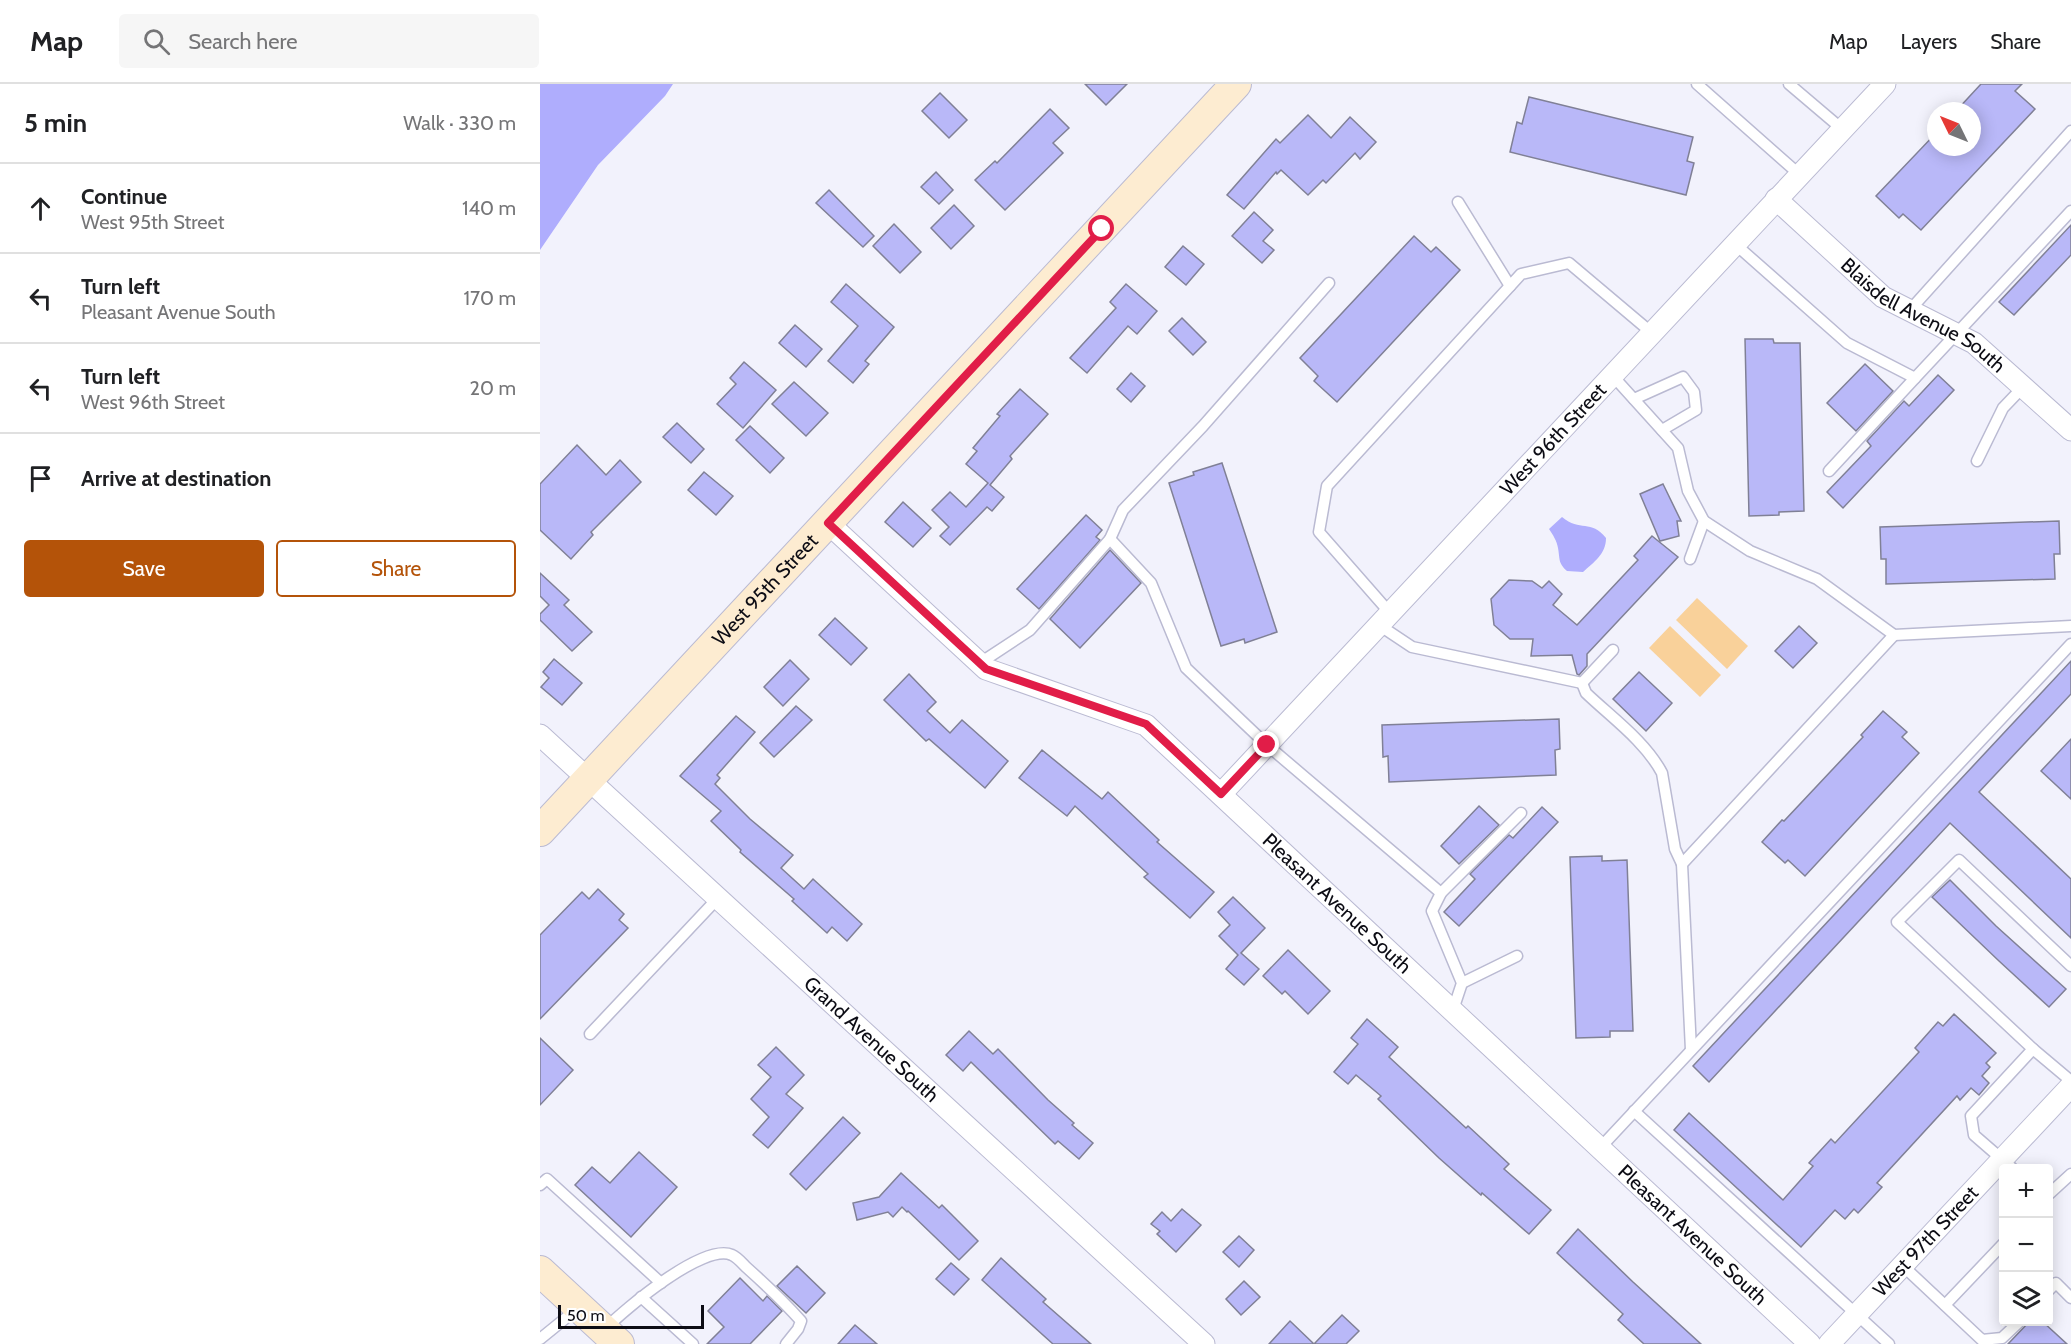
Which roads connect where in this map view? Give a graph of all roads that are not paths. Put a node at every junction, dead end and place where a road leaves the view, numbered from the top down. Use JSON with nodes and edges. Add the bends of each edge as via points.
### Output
{"nodes":[{"id":1,"x":1236,"y":84,"type":"edge"},
{"id":2,"x":1697,"y":84,"type":"edge"},
{"id":3,"x":1789,"y":84,"type":"edge"},
{"id":4,"x":1885,"y":84,"type":"edge"},
{"id":5,"x":1842,"y":129,"type":"junction"},
{"id":6,"x":2071,"y":131,"type":"edge"},
{"id":7,"x":1800,"y":175,"type":"junction"},
{"id":8,"x":1776,"y":200,"type":"junction"},
{"id":9,"x":1458,"y":202,"type":"dead end"},
{"id":10,"x":2071,"y":211,"type":"edge"},
{"id":11,"x":1735,"y":243,"type":"junction"},
{"id":12,"x":1329,"y":283,"type":"dead end"},
{"id":13,"x":1510,"y":286,"type":"junction"},
{"id":14,"x":1910,"y":310,"type":"junction"},
{"id":15,"x":1652,"y":333,"type":"junction"},
{"id":16,"x":1957,"y":334,"type":"junction"},
{"id":17,"x":1612,"y":375,"type":"junction"},
{"id":18,"x":1915,"y":378,"type":"junction"},
{"id":19,"x":2024,"y":386,"type":"junction"},
{"id":20,"x":1634,"y":399,"type":"junction"},
{"id":21,"x":1662,"y":430,"type":"junction"},
{"id":22,"x":2071,"y":430,"type":"edge"},
{"id":23,"x":1977,"y":461,"type":"dead end"},
{"id":24,"x":1829,"y":471,"type":"dead end"},
{"id":25,"x":1704,"y":521,"type":"junction"},
{"id":26,"x":828,"y":523,"type":"junction"},
{"id":27,"x":1110,"y":539,"type":"junction"},
{"id":28,"x":1690,"y":559,"type":"dead end"},
{"id":29,"x":1385,"y":619,"type":"junction"},
{"id":30,"x":2071,"y":626,"type":"edge"},
{"id":31,"x":1894,"y":635,"type":"junction"},
{"id":32,"x":2071,"y":644,"type":"edge"},
{"id":33,"x":1613,"y":650,"type":"dead end"},
{"id":34,"x":980,"y":663,"type":"junction"},
{"id":35,"x":1582,"y":683,"type":"junction"},
{"id":36,"x":540,"y":735,"type":"edge"},
{"id":37,"x":1267,"y":745,"type":"junction"},
{"id":38,"x":588,"y":779,"type":"junction"},
{"id":39,"x":1221,"y":794,"type":"junction"},
{"id":40,"x":1521,"y":813,"type":"dead end"},
{"id":41,"x":540,"y":831,"type":"edge"},
{"id":42,"x":1682,"y":864,"type":"junction"},
{"id":43,"x":1441,"y":893,"type":"junction"},
{"id":44,"x":718,"y":898,"type":"junction"},
{"id":45,"x":1517,"y":956,"type":"dead end"},
{"id":46,"x":2071,"y":966,"type":"edge"},
{"id":47,"x":1462,"y":983,"type":"junction"},
{"id":48,"x":1453,"y":1010,"type":"junction"},
{"id":49,"x":590,"y":1034,"type":"dead end"},
{"id":50,"x":2033,"y":1049,"type":"junction"},
{"id":51,"x":1691,"y":1050,"type":"junction"},
{"id":52,"x":2071,"y":1081,"type":"edge"},
{"id":53,"x":2071,"y":1086,"type":"edge"},
{"id":54,"x":1634,"y":1111,"type":"junction"},
{"id":55,"x":1600,"y":1148,"type":"junction"},
{"id":56,"x":2007,"y":1164,"type":"edge"},
{"id":57,"x":1999,"y":1172,"type":"edge"},
{"id":58,"x":2071,"y":1174,"type":"edge"},
{"id":59,"x":540,"y":1185,"type":"edge"},
{"id":60,"x":2053,"y":1191,"type":"edge"},
{"id":61,"x":1999,"y":1248,"type":"edge"},
{"id":62,"x":1902,"y":1265,"type":"junction"},
{"id":63,"x":540,"y":1271,"type":"edge"},
{"id":64,"x":661,"y":1283,"type":"junction"},
{"id":65,"x":2053,"y":1285,"type":"edge"},
{"id":66,"x":641,"y":1297,"type":"junction"},
{"id":67,"x":2071,"y":1298,"type":"edge"},
{"id":68,"x":1945,"y":1305,"type":"junction"},
{"id":69,"x":579,"y":1307,"type":"junction"},
{"id":70,"x":1856,"y":1314,"type":"junction"},
{"id":71,"x":2015,"y":1326,"type":"edge"},
{"id":72,"x":612,"y":1337,"type":"edge"},
{"id":73,"x":540,"y":1339,"type":"edge"},
{"id":74,"x":693,"y":1344,"type":"edge"},
{"id":75,"x":786,"y":1344,"type":"edge"},
{"id":76,"x":1204,"y":1344,"type":"edge"},
{"id":77,"x":1810,"y":1344,"type":"edge"},
{"id":78,"x":1829,"y":1344,"type":"edge"},
{"id":79,"x":1889,"y":1344,"type":"edge"}],
"edges":[{"from":1,"to":26,"type":"street","name":"West 95th Street"},
{"from":2,"to":7,"type":"lane"},
{"from":3,"to":5,"type":"lane"},
{"from":4,"to":5,"type":"street","name":"West 96th Street"},
{"from":5,"to":7,"type":"street","name":"West 96th Street"},
{"from":6,"to":14,"type":"lane"},
{"from":7,"to":8,"type":"street","name":"West 96th Street"},
{"from":8,"to":11,"type":"street","name":"West 96th Street"},
{"from":8,"to":14,"type":"street","name":"Blaisdell Avenue South","via":[[1883,297]]},
{"from":9,"to":13,"type":"lane"},
{"from":10,"to":16,"type":"lane"},
{"from":11,"to":15,"type":"street","name":"West 96th Street"},
{"from":11,"to":18,"type":"lane","via":[[1847,343]]},
{"from":12,"to":27,"type":"lane","via":[[1123,510]]},
{"from":13,"to":15,"type":"lane","via":[[1521,274],[1569,263]]},
{"from":13,"to":29,"type":"lane","via":[[1326,486],[1319,532]]},
{"from":14,"to":16,"type":"street","name":"Blaisdell Avenue South"},
{"from":15,"to":17,"type":"street","name":"West 96th Street"},
{"from":16,"to":18,"type":"lane"},
{"from":16,"to":19,"type":"street","name":"Blaisdell Avenue South","via":[[1983,350]]},
{"from":17,"to":20,"type":"lane"},
{"from":17,"to":29,"type":"street","name":"West 96th Street"},
{"from":18,"to":24,"type":"lane"},
{"from":19,"to":22,"type":"street","name":"Blaisdell Avenue South"},
{"from":19,"to":23,"type":"lane","via":[[2003,408]]},
{"from":20,"to":21,"type":"lane"},
{"from":20,"to":21,"type":"lane","via":[[1683,377],[1694,392],[1696,410]]},
{"from":21,"to":25,"type":"lane","via":[[1678,448],[1688,491]]},
{"from":25,"to":28,"type":"lane"},
{"from":25,"to":31,"type":"lane","via":[[1750,551],[1817,579]]},
{"from":26,"to":34,"type":"street","name":"Pleasant Avenue South"},
{"from":26,"to":38,"type":"street","name":"West 95th Street"},
{"from":27,"to":34,"type":"lane","via":[[1030,630]]},
{"from":27,"to":37,"type":"lane","via":[[1151,583],[1186,668]]},
{"from":29,"to":35,"type":"lane","via":[[1412,647]]},
{"from":29,"to":37,"type":"street","name":"West 96th Street"},
{"from":30,"to":31,"type":"lane"},
{"from":31,"to":42,"type":"lane"},
{"from":32,"to":51,"type":"lane"},
{"from":33,"to":35,"type":"lane"},
{"from":34,"to":39,"type":"street","name":"Pleasant Avenue South","via":[[986,669],[1146,724]]},
{"from":35,"to":42,"type":"lane","via":[[1586,693],[1656,762],[1662,773],[1675,849]]},
{"from":36,"to":38,"type":"street","name":"Grand Avenue South"},
{"from":37,"to":39,"type":"street","name":"West 96th Street"},
{"from":37,"to":43,"type":"lane"},
{"from":38,"to":41,"type":"street","name":"West 95th Street"},
{"from":38,"to":44,"type":"street","name":"Grand Avenue South"},
{"from":39,"to":48,"type":"street","name":"Pleasant Avenue South"},
{"from":40,"to":43,"type":"lane"},
{"from":42,"to":51,"type":"lane"},
{"from":43,"to":47,"type":"lane","via":[[1432,911]]},
{"from":44,"to":49,"type":"lane"},
{"from":44,"to":76,"type":"street","name":"Grand Avenue South"},
{"from":45,"to":47,"type":"lane"},
{"from":46,"to":50,"type":"lane","via":[[1959,860],[1897,922]]},
{"from":47,"to":48,"type":"lane"},
{"from":48,"to":55,"type":"street","name":"Pleasant Avenue South"},
{"from":50,"to":52,"type":"lane"},
{"from":50,"to":56,"type":"lane","via":[[1971,1116],[1974,1135]]},
{"from":51,"to":54,"type":"lane"},
{"from":53,"to":56,"type":"street","name":"West 97th Street"},
{"from":54,"to":55,"type":"lane"},
{"from":54,"to":70,"type":"lane"},
{"from":55,"to":77,"type":"street","name":"Pleasant Avenue South"},
{"from":57,"to":62,"type":"street","name":"West 97th Street"},
{"from":58,"to":60,"type":"lane"},
{"from":59,"to":64,"type":"lane","via":[[547,1179]]},
{"from":61,"to":68,"type":"lane"},
{"from":62,"to":68,"type":"lane"},
{"from":62,"to":70,"type":"street","name":"West 97th Street"},
{"from":63,"to":69,"type":"street"},
{"from":64,"to":66,"type":"lane"},
{"from":64,"to":75,"type":"lane","via":[[716,1253],[732,1254],[801,1321]]},
{"from":65,"to":67,"type":"lane"},
{"from":66,"to":72,"type":"lane"},
{"from":66,"to":74,"type":"lane"},
{"from":68,"to":71,"type":"lane","via":[[1982,1340],[2002,1338]]},
{"from":69,"to":72,"type":"street"},
{"from":69,"to":73,"type":"lane"},
{"from":70,"to":78,"type":"street","name":"West 97th Street"},
{"from":70,"to":79,"type":"lane"}]}
